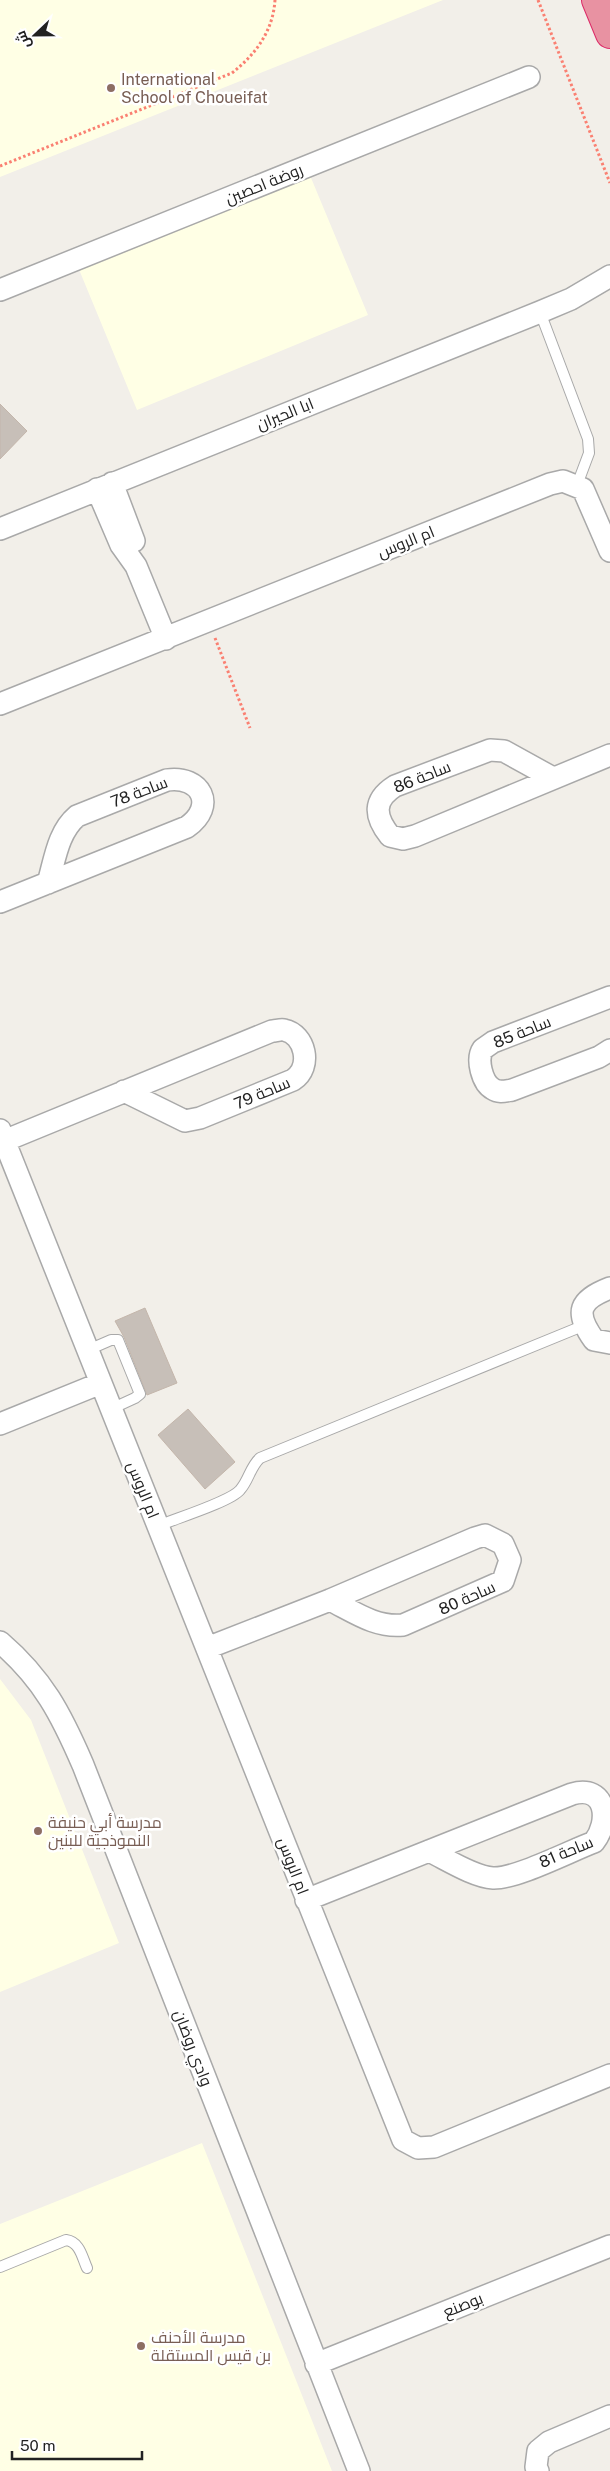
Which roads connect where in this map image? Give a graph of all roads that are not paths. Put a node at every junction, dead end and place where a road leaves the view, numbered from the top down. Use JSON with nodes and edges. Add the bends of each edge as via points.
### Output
{"nodes":[{"id":1,"x":596,"y":0,"type":"edge"},
{"id":2,"x":610,"y":34,"type":"edge"},
{"id":3,"x":529,"y":77,"type":"dead end"},
{"id":4,"x":610,"y":276,"type":"edge"},
{"id":5,"x":0,"y":290,"type":"edge"},
{"id":6,"x":610,"y":290,"type":"edge"},
{"id":7,"x":570,"y":299,"type":"junction"},
{"id":8,"x":540,"y":312,"type":"junction"},
{"id":9,"x":578,"y":485,"type":"junction"},
{"id":10,"x":104,"y":486,"type":"junction"},
{"id":11,"x":0,"y":529,"type":"edge"},
{"id":12,"x":610,"y":551,"type":"edge"},
{"id":13,"x":166,"y":639,"type":"junction"},
{"id":14,"x":0,"y":704,"type":"edge"},
{"id":15,"x":610,"y":755,"type":"edge"},
{"id":16,"x":553,"y":778,"type":"junction"},
{"id":17,"x":48,"y":883,"type":"junction"},
{"id":18,"x":0,"y":902,"type":"edge"},
{"id":19,"x":610,"y":997,"type":"edge"},
{"id":20,"x":610,"y":1050,"type":"edge"},
{"id":21,"x":124,"y":1091,"type":"junction"},
{"id":22,"x":2,"y":1136,"type":"edge"},
{"id":23,"x":610,"y":1288,"type":"edge"},
{"id":24,"x":585,"y":1325,"type":"junction"},
{"id":25,"x":610,"y":1343,"type":"edge"},
{"id":26,"x":88,"y":1350,"type":"junction"},
{"id":27,"x":101,"y":1383,"type":"junction"},
{"id":28,"x":111,"y":1409,"type":"junction"},
{"id":29,"x":0,"y":1424,"type":"edge"},
{"id":30,"x":158,"y":1526,"type":"junction"},
{"id":31,"x":330,"y":1600,"type":"junction"},
{"id":32,"x":0,"y":1642,"type":"edge"},
{"id":33,"x":207,"y":1648,"type":"junction"},
{"id":34,"x":429,"y":1851,"type":"junction"},
{"id":35,"x":306,"y":1900,"type":"junction"},
{"id":36,"x":610,"y":2075,"type":"edge"},
{"id":37,"x":610,"y":2246,"type":"edge"},
{"id":38,"x":0,"y":2267,"type":"edge"},
{"id":39,"x":86,"y":2268,"type":"dead end"},
{"id":40,"x":316,"y":2364,"type":"junction"},
{"id":41,"x":610,"y":2416,"type":"edge"},
{"id":42,"x":359,"y":2471,"type":"edge"},
{"id":43,"x":538,"y":2471,"type":"edge"}],
"edges":[{"from":1,"to":2,"type":"highway"},
{"from":3,"to":5,"type":"street","name":"روضة احصين"},
{"from":4,"to":7,"type":"street","name":"ابا الحيران"},
{"from":6,"to":7,"type":"street","name":"ابا الحيران"},
{"from":7,"to":8,"type":"street","name":"ابا الحيران"},
{"from":8,"to":9,"type":"lane","via":[[588,439],[589,453]]},
{"from":8,"to":10,"type":"street","name":"ابا الحيران"},
{"from":9,"to":12,"type":"street","via":[[588,498]]},
{"from":9,"to":13,"type":"street","name":"ام الروس","via":[[563,481],[550,484]]},
{"from":10,"to":11,"type":"street","name":"ابا الحيران"},
{"from":10,"to":13,"type":"street","via":[[121,546],[136,566]]},
{"from":13,"to":14,"type":"street","name":"ام الروس"},
{"from":15,"to":16,"type":"street","name":"ساحة 86"},
{"from":16,"to":16,"type":"street","name":"ساحة 86","via":[[504,751],[490,750],[395,786],[378,802],[379,816],[390,836],[402,839]]},
{"from":17,"to":17,"type":"street","name":"ساحة 78","via":[[62,834],[67,824],[77,816],[167,780],[179,778],[192,782],[199,790],[203,812],[187,827]]},
{"from":17,"to":18,"type":"street","name":"ساحة 78"},
{"from":19,"to":20,"type":"street","name":"ساحة 85","via":[[493,1042],[483,1049],[480,1059],[485,1079],[491,1088],[501,1092]]},
{"from":21,"to":21,"type":"street","name":"ساحة 79","via":[[185,1121],[200,1118],[293,1080],[301,1075],[305,1066],[304,1055],[292,1034],[284,1030],[272,1031]]},
{"from":21,"to":22,"type":"street","name":"ساحة 79"},
{"from":22,"to":26,"type":"street","name":"ام الروس"},
{"from":23,"to":24,"type":"street","via":[[587,1299],[582,1308]]},
{"from":24,"to":25,"type":"street","via":[[594,1340]]},
{"from":24,"to":30,"type":"lane","via":[[260,1458],[252,1466],[239,1492]]},
{"from":26,"to":27,"type":"street","name":"ام الروس"},
{"from":26,"to":28,"type":"lane","via":[[118,1340],[140,1394]]},
{"from":27,"to":28,"type":"street","name":"ام الروس"},
{"from":27,"to":29,"type":"street"},
{"from":28,"to":30,"type":"street","name":"ام الروس"},
{"from":30,"to":33,"type":"street","name":"ام الروس"},
{"from":31,"to":31,"type":"street","name":"ساحة 80","via":[[378,1624],[403,1625],[503,1581],[510,1560],[503,1544],[485,1535]]},
{"from":31,"to":33,"type":"street","name":"ساحة 80"},
{"from":32,"to":40,"type":"street","name":"وادي روضان","via":[[24,1663],[49,1695],[66,1725]]},
{"from":33,"to":35,"type":"street","name":"ام الروس"},
{"from":34,"to":34,"type":"street","name":"ساحة 81","via":[[479,1874],[492,1878],[508,1876],[594,1842],[605,1834],[610,1824],[608,1810],[594,1792],[583,1791]]},
{"from":34,"to":35,"type":"street","name":"ساحة 81"},
{"from":35,"to":36,"type":"street","name":"ام الروس","via":[[398,2132],[407,2144],[425,2149],[434,2146]]},
{"from":37,"to":40,"type":"street","name":"بوصنع"},
{"from":38,"to":39,"type":"lane","via":[[66,2240],[76,2243]]},
{"from":40,"to":42,"type":"street","name":"وادي روضان"},
{"from":41,"to":43,"type":"street","via":[[549,2442],[538,2452]]}]}
